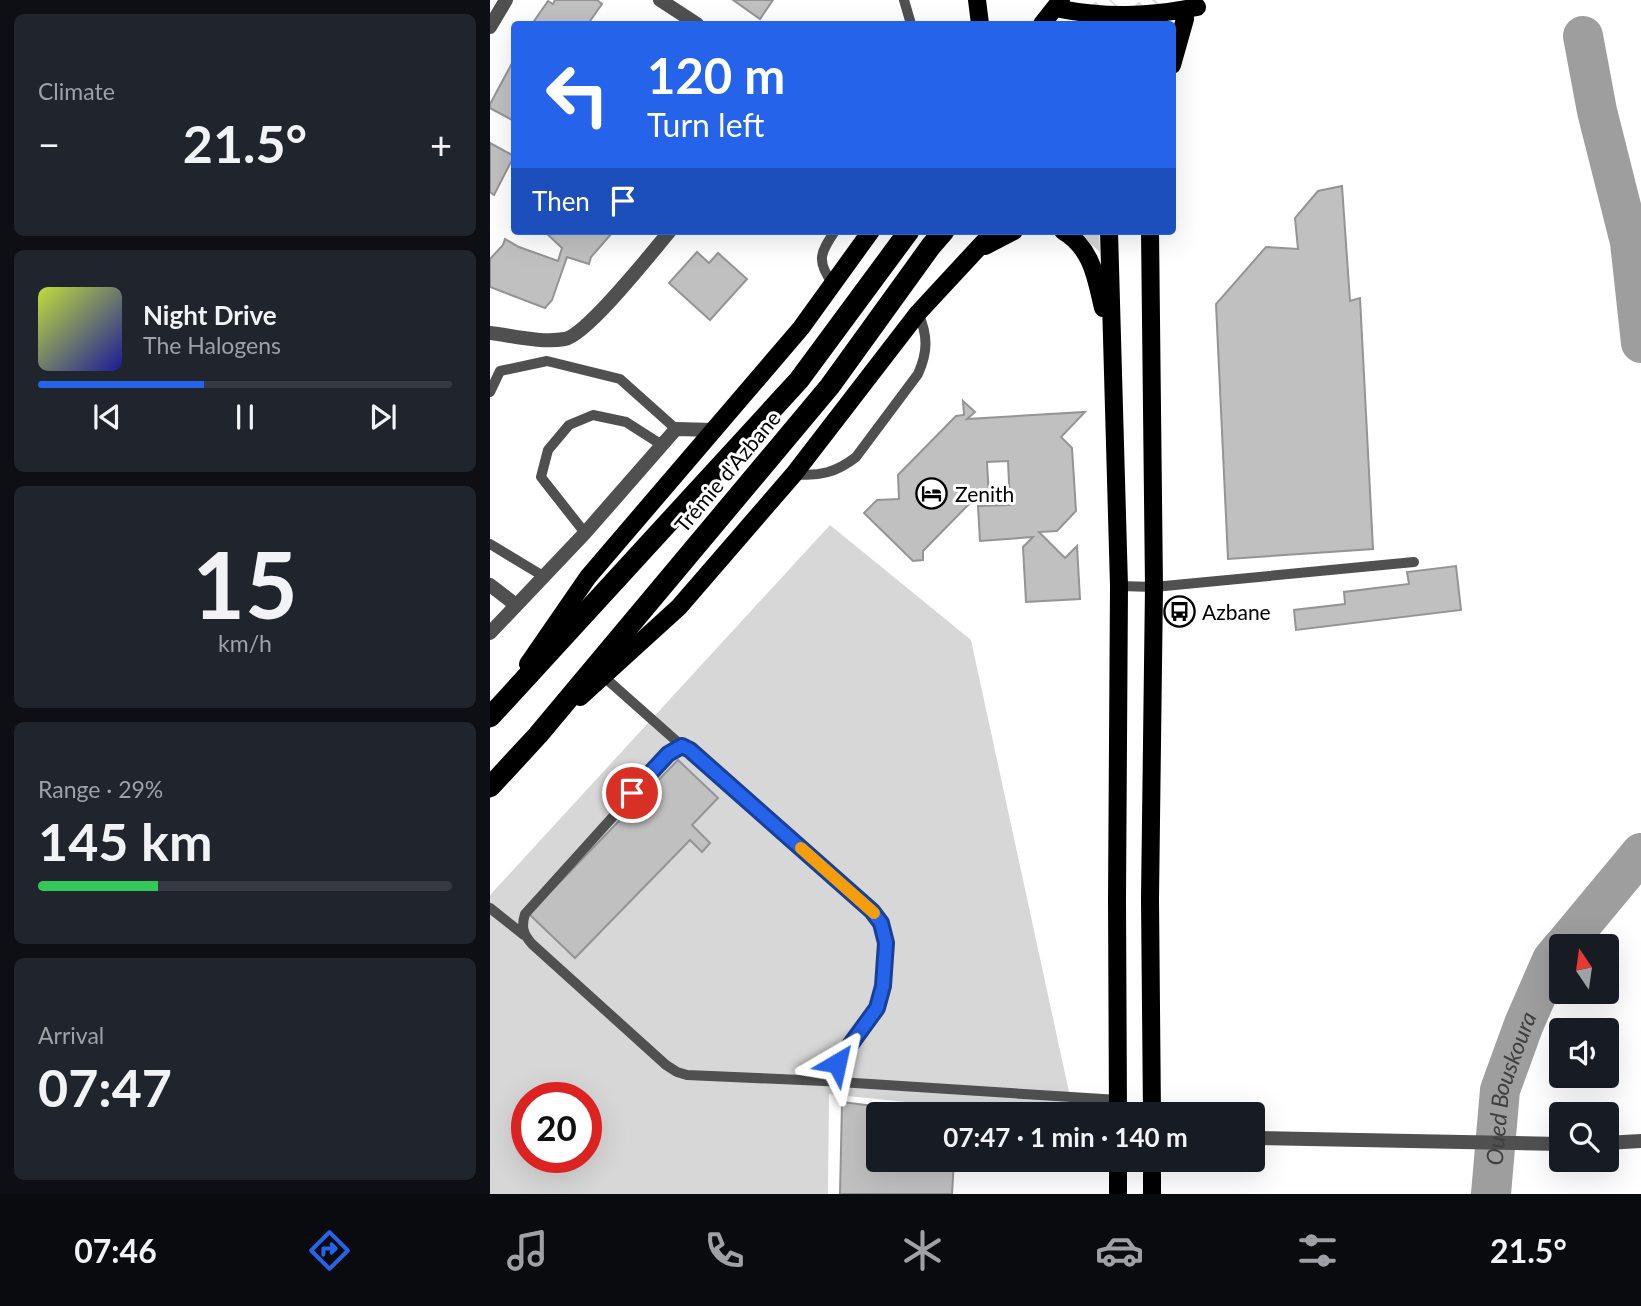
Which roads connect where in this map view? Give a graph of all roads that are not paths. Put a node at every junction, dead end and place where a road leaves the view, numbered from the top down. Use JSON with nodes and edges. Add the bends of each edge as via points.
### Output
{"nodes":[{"id":1,"x":506,"y":0,"type":"edge"},
{"id":2,"x":660,"y":0,"type":"edge"},
{"id":3,"x":904,"y":0,"type":"edge"},
{"id":4,"x":977,"y":0,"type":"edge"},
{"id":5,"x":1058,"y":4,"type":"edge"},
{"id":6,"x":1109,"y":14,"type":"edge"},
{"id":7,"x":1131,"y":14,"type":"edge"},
{"id":8,"x":1189,"y":14,"type":"edge"},
{"id":9,"x":692,"y":21,"type":"edge"},
{"id":10,"x":910,"y":21,"type":"edge"},
{"id":11,"x":980,"y":21,"type":"edge"},
{"id":12,"x":1044,"y":21,"type":"edge"},
{"id":13,"x":1067,"y":21,"type":"edge"},
{"id":14,"x":490,"y":27,"type":"edge"},
{"id":15,"x":1176,"y":53,"type":"edge"},
{"id":16,"x":666,"y":235,"type":"edge"},
{"id":17,"x":832,"y":235,"type":"edge"},
{"id":18,"x":868,"y":235,"type":"edge"},
{"id":19,"x":906,"y":235,"type":"edge"},
{"id":20,"x":940,"y":235,"type":"edge"},
{"id":21,"x":990,"y":235,"type":"edge"},
{"id":22,"x":1006,"y":235,"type":"edge"},
{"id":23,"x":1071,"y":235,"type":"edge"},
{"id":24,"x":1108,"y":235,"type":"edge"},
{"id":25,"x":1150,"y":235,"type":"edge"},
{"id":26,"x":976,"y":251,"type":"junction"},
{"id":27,"x":833,"y":284,"type":"junction"},
{"id":28,"x":918,"y":313,"type":"junction"},
{"id":29,"x":490,"y":333,"type":"edge"},
{"id":30,"x":1111,"y":345,"type":"junction"},
{"id":31,"x":490,"y":392,"type":"edge"},
{"id":32,"x":676,"y":429,"type":"junction"},
{"id":33,"x":713,"y":430,"type":"junction"},
{"id":34,"x":662,"y":445,"type":"junction"},
{"id":35,"x":794,"y":474,"type":"junction"},
{"id":36,"x":585,"y":533,"type":"junction"},
{"id":37,"x":490,"y":544,"type":"edge"},
{"id":38,"x":1414,"y":562,"type":"dead end"},
{"id":39,"x":543,"y":576,"type":"junction"},
{"id":40,"x":490,"y":585,"type":"edge"},
{"id":41,"x":1119,"y":586,"type":"junction"},
{"id":42,"x":1154,"y":587,"type":"junction"},
{"id":43,"x":516,"y":605,"type":"junction"},
{"id":44,"x":490,"y":633,"type":"edge"},
{"id":45,"x":603,"y":676,"type":"junction"},
{"id":46,"x":495,"y":711,"type":"edge"},
{"id":47,"x":538,"y":735,"type":"junction"},
{"id":48,"x":682,"y":746,"type":"junction"},
{"id":49,"x":490,"y":787,"type":"edge"},
{"id":50,"x":490,"y":908,"type":"edge"},
{"id":51,"x":524,"y":935,"type":"junction"},
{"id":52,"x":824,"y":1081,"type":"junction"},
{"id":53,"x":1061,"y":1102,"type":"edge"},
{"id":54,"x":1118,"y":1102,"type":"edge"},
{"id":55,"x":1152,"y":1102,"type":"edge"},
{"id":56,"x":1265,"y":1138,"type":"edge"},
{"id":57,"x":1641,"y":1141,"type":"edge"},
{"id":58,"x":1619,"y":1142,"type":"edge"},
{"id":59,"x":1549,"y":1145,"type":"edge"},
{"id":60,"x":1118,"y":1172,"type":"edge"},
{"id":61,"x":1152,"y":1172,"type":"edge"},
{"id":62,"x":1118,"y":1194,"type":"edge"},
{"id":63,"x":1152,"y":1194,"type":"edge"}],
"edges":[{"from":1,"to":14,"type":"street"},
{"from":2,"to":9,"type":"street"},
{"from":3,"to":10,"type":"lane"},
{"from":4,"to":11,"type":"main road"},
{"from":5,"to":6,"type":"main road"},
{"from":5,"to":12,"type":"main road"},
{"from":5,"to":13,"type":"main road"},
{"from":6,"to":7,"type":"main road"},
{"from":7,"to":8,"type":"main road"},
{"from":8,"to":15,"type":"main road"},
{"from":16,"to":29,"type":"street","via":[[575,335],[546,340]]},
{"from":17,"to":27,"type":"lane","via":[[821,260]]},
{"from":18,"to":27,"type":"main road"},
{"from":19,"to":46,"type":"highway","name":"Trémie d'Azbane","via":[[799,380]]},
{"from":20,"to":47,"type":"highway","name":"Trémie d'Azbane","via":[[830,386]]},
{"from":21,"to":26,"type":"main road"},
{"from":22,"to":26,"type":"main road"},
{"from":23,"to":30,"type":"main road","via":[[1086,251],[1094,270]]},
{"from":24,"to":30,"type":"main road"},
{"from":25,"to":42,"type":"main road"},
{"from":26,"to":28,"type":"main road"},
{"from":27,"to":33,"type":"main road"},
{"from":28,"to":35,"type":"main road"},
{"from":28,"to":35,"type":"lane","via":[[925,327],[925,359],[856,457],[828,474]]},
{"from":30,"to":41,"type":"main road"},
{"from":31,"to":32,"type":"lane","via":[[500,372],[547,361],[620,379]]},
{"from":32,"to":33,"type":"street"},
{"from":32,"to":34,"type":"street"},
{"from":33,"to":46,"type":"main road","via":[[588,576]]},
{"from":34,"to":36,"type":"street"},
{"from":34,"to":36,"type":"lane","via":[[626,422],[593,415],[569,425],[548,450],[541,477]]},
{"from":35,"to":45,"type":"main road","via":[[679,607]]},
{"from":36,"to":39,"type":"street"},
{"from":37,"to":39,"type":"lane"},
{"from":38,"to":42,"type":"lane"},
{"from":39,"to":43,"type":"street"},
{"from":40,"to":43,"type":"street"},
{"from":41,"to":42,"type":"lane"},
{"from":41,"to":54,"type":"main road"},
{"from":42,"to":55,"type":"main road"},
{"from":43,"to":44,"type":"street"},
{"from":45,"to":47,"type":"main road"},
{"from":45,"to":48,"type":"lane"},
{"from":47,"to":49,"type":"highway","name":"Trémie d'Azbane"},
{"from":48,"to":51,"type":"lane","via":[[668,754],[525,914]]},
{"from":48,"to":52,"type":"lane","via":[[881,923],[886,943],[877,1008]]},
{"from":50,"to":51,"type":"lane"},
{"from":51,"to":52,"type":"lane","via":[[677,1072]]},
{"from":52,"to":53,"type":"lane"},
{"from":56,"to":59,"type":"street"},
{"from":57,"to":58,"type":"street"},
{"from":60,"to":62,"type":"main road"},
{"from":61,"to":63,"type":"main road"}]}
